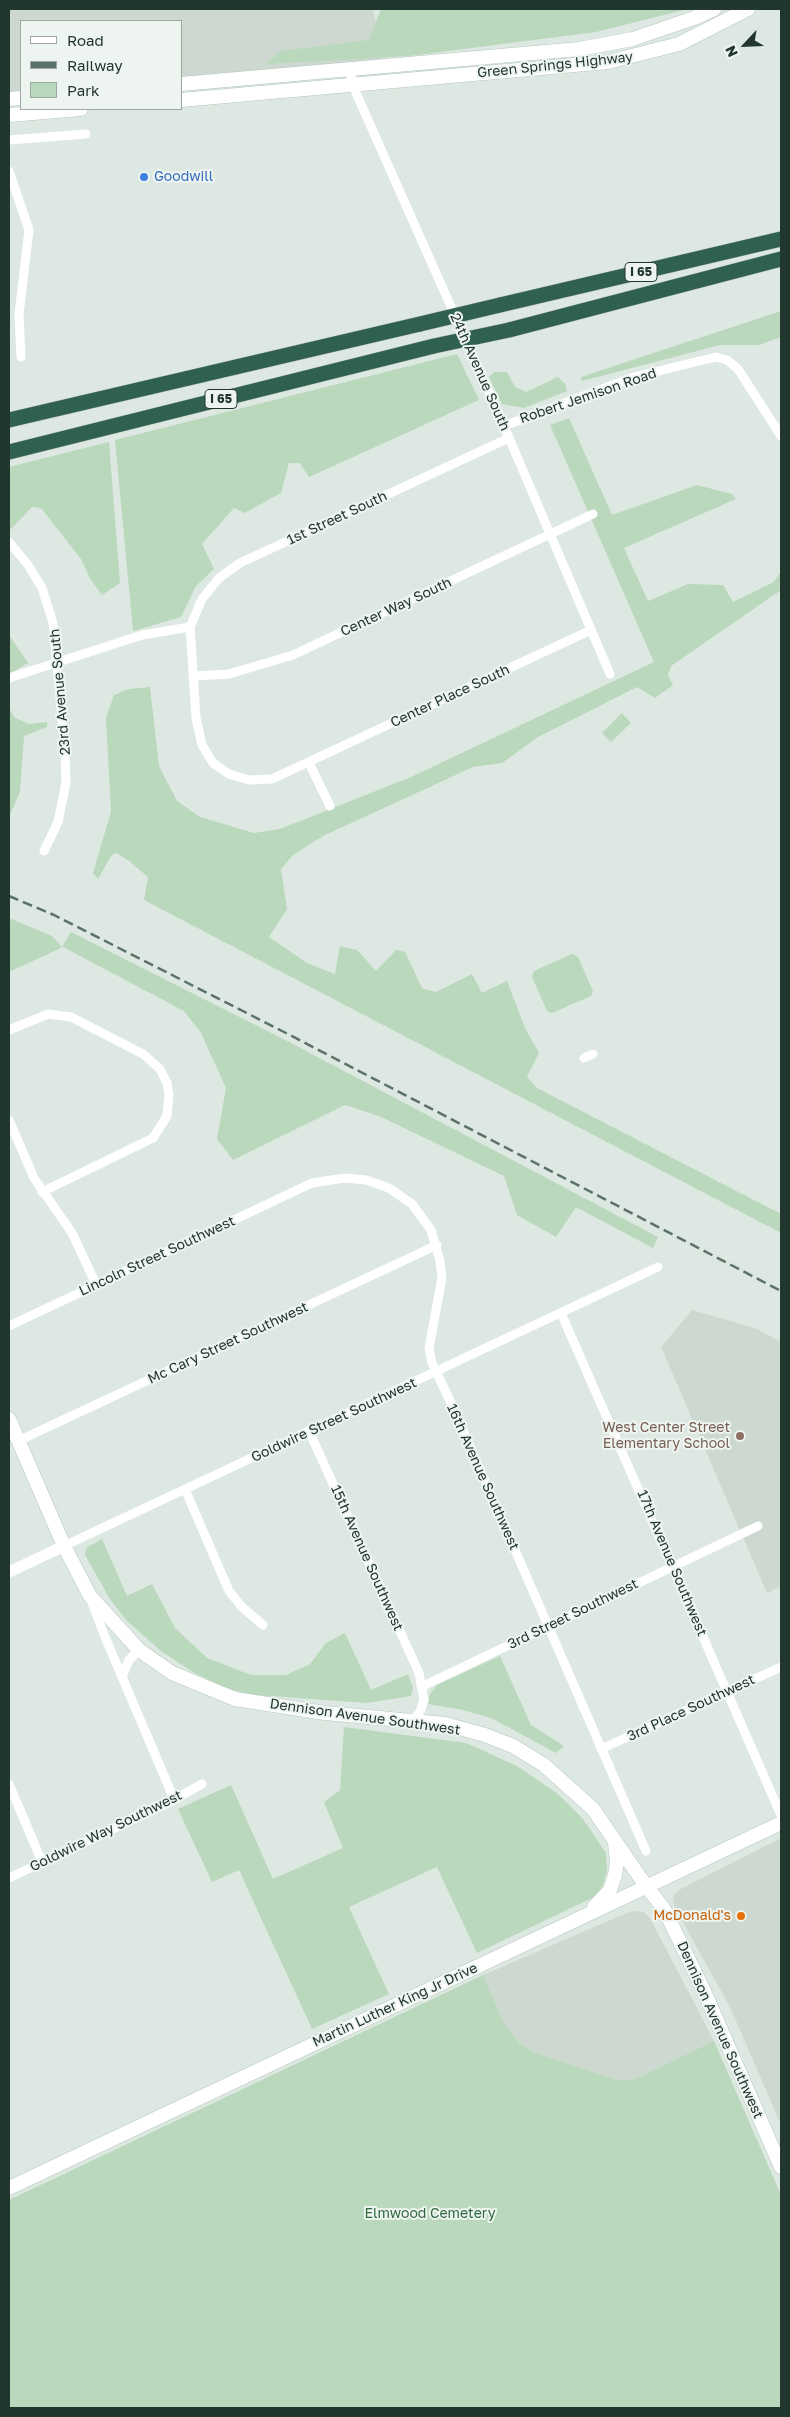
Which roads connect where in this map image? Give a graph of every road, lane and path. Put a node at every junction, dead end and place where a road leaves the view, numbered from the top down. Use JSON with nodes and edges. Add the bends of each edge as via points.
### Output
{"nodes":[{"id":1,"x":714,"y":9,"type":"edge"},
{"id":2,"x":748,"y":9,"type":"edge"},
{"id":3,"x":350,"y":70,"type":"junction"},
{"id":4,"x":182,"y":84,"type":"edge"},
{"id":5,"x":353,"y":86,"type":"junction"},
{"id":6,"x":182,"y":100,"type":"edge"},
{"id":7,"x":69,"y":110,"type":"edge"},
{"id":8,"x":9,"y":115,"type":"edge"},
{"id":9,"x":86,"y":134,"type":"dead end"},
{"id":10,"x":9,"y":140,"type":"edge"},
{"id":11,"x":9,"y":171,"type":"edge"},
{"id":12,"x":781,"y":239,"type":"edge"},
{"id":13,"x":781,"y":259,"type":"edge"},
{"id":14,"x":21,"y":357,"type":"dead end"},
{"id":15,"x":9,"y":420,"type":"edge"},
{"id":16,"x":504,"y":426,"type":"junction"},
{"id":17,"x":781,"y":436,"type":"edge"},
{"id":18,"x":509,"y":438,"type":"junction"},
{"id":19,"x":9,"y":452,"type":"edge"},
{"id":20,"x":593,"y":514,"type":"dead end"},
{"id":21,"x":550,"y":535,"type":"junction"},
{"id":22,"x":9,"y":542,"type":"edge"},
{"id":23,"x":190,"y":627,"type":"junction"},
{"id":24,"x":591,"y":630,"type":"junction"},
{"id":25,"x":58,"y":661,"type":"junction"},
{"id":26,"x":610,"y":674,"type":"dead end"},
{"id":27,"x":193,"y":676,"type":"junction"},
{"id":28,"x":9,"y":678,"type":"edge"},
{"id":29,"x":308,"y":763,"type":"junction"},
{"id":30,"x":330,"y":806,"type":"dead end"},
{"id":31,"x":44,"y":851,"type":"dead end"},
{"id":32,"x":9,"y":1030,"type":"edge"},
{"id":33,"x":9,"y":1120,"type":"edge"},
{"id":34,"x":305,"y":1186,"type":"joint"},
{"id":35,"x":42,"y":1192,"type":"junction"},
{"id":36,"x":437,"y":1245,"type":"junction"},
{"id":37,"x":658,"y":1267,"type":"dead end"},
{"id":38,"x":96,"y":1284,"type":"junction"},
{"id":39,"x":561,"y":1312,"type":"junction"},
{"id":40,"x":9,"y":1326,"type":"edge"},
{"id":41,"x":436,"y":1371,"type":"junction"},
{"id":42,"x":9,"y":1419,"type":"edge"},
{"id":43,"x":309,"y":1431,"type":"junction"},
{"id":44,"x":18,"y":1441,"type":"junction"},
{"id":45,"x":185,"y":1489,"type":"junction"},
{"id":46,"x":758,"y":1526,"type":"dead end"},
{"id":47,"x":64,"y":1546,"type":"junction"},
{"id":48,"x":673,"y":1567,"type":"junction"},
{"id":49,"x":9,"y":1572,"type":"edge"},
{"id":50,"x":90,"y":1596,"type":"junction"},
{"id":51,"x":263,"y":1625,"type":"dead end"},
{"id":52,"x":549,"y":1626,"type":"junction"},
{"id":53,"x":139,"y":1650,"type":"junction"},
{"id":54,"x":781,"y":1667,"type":"edge"},
{"id":55,"x":122,"y":1677,"type":"junction"},
{"id":56,"x":421,"y":1687,"type":"junction"},
{"id":57,"x":728,"y":1692,"type":"junction"},
{"id":58,"x":413,"y":1720,"type":"junction"},
{"id":59,"x":601,"y":1749,"type":"junction"},
{"id":60,"x":9,"y":1784,"type":"edge"},
{"id":61,"x":202,"y":1784,"type":"dead end"},
{"id":62,"x":174,"y":1799,"type":"junction"},
{"id":63,"x":781,"y":1815,"type":"edge"},
{"id":64,"x":781,"y":1823,"type":"edge"},
{"id":65,"x":614,"y":1840,"type":"junction"},
{"id":66,"x":646,"y":1851,"type":"dead end"},
{"id":67,"x":42,"y":1862,"type":"junction"},
{"id":68,"x":9,"y":1878,"type":"edge"},
{"id":69,"x":646,"y":1886,"type":"junction"},
{"id":70,"x":587,"y":1914,"type":"junction"},
{"id":71,"x":781,"y":2167,"type":"edge"},
{"id":72,"x":9,"y":2188,"type":"edge"}],
"edges":[{"from":1,"to":3,"type":"main road","name":"Green Springs Highway","via":[[632,39],[598,46]]},
{"from":2,"to":5,"type":"main road","name":"Green Springs Highway","via":[[679,44],[608,62]]},
{"from":3,"to":4,"type":"main road","name":"Green Springs Highway"},
{"from":3,"to":5,"type":"street","name":"24th Avenue South"},
{"from":5,"to":6,"type":"main road","name":"Green Springs Highway"},
{"from":5,"to":16,"type":"street","name":"24th Avenue South"},
{"from":7,"to":8,"type":"main road"},
{"from":9,"to":10,"type":"street"},
{"from":11,"to":14,"type":"street","via":[[28,230],[19,314]]},
{"from":12,"to":15,"type":"highway","number":"I 65","bridge":true},
{"from":13,"to":19,"type":"highway","number":"I 65","bridge":true,"via":[[509,330]]},
{"from":16,"to":17,"type":"street","name":"Robert Jemison Road","via":[[634,377],[716,357],[727,360],[738,369]]},
{"from":16,"to":18,"type":"street","name":"24th Avenue South"},
{"from":18,"to":21,"type":"street","name":"24th Avenue South"},
{"from":18,"to":23,"type":"street","name":"1st Street South","via":[[229,569],[209,588],[195,611]]},
{"from":20,"to":21,"type":"street","name":"Center Way South"},
{"from":21,"to":24,"type":"street","name":"24th Avenue South"},
{"from":21,"to":27,"type":"street","name":"Center Way South","via":[[293,655],[228,674]]},
{"from":22,"to":25,"type":"street","name":"23rd Avenue South","via":[[36,576],[48,600]]},
{"from":23,"to":25,"type":"street","via":[[142,635]]},
{"from":23,"to":27,"type":"street","name":"Center Place South"},
{"from":24,"to":26,"type":"street","name":"24th Avenue South"},
{"from":24,"to":29,"type":"street","name":"Center Place South"},
{"from":25,"to":28,"type":"street"},
{"from":25,"to":31,"type":"street","name":"23rd Avenue South","via":[[66,783],[58,822]]},
{"from":27,"to":29,"type":"street","name":"Center Place South","via":[[198,733],[206,754],[222,770],[238,778],[260,780],[282,775]]},
{"from":29,"to":30,"type":"street"},
{"from":32,"to":35,"type":"street","via":[[48,1014],[71,1017],[143,1054],[160,1069],[167,1083],[167,1116],[151,1140]]},
{"from":33,"to":35,"type":"street"},
{"from":34,"to":36,"type":"street","name":"16th Avenue Southwest","via":[[345,1178],[366,1180],[389,1188],[412,1204],[423,1217]]},
{"from":34,"to":38,"type":"street","name":"Lincoln Street Southwest"},
{"from":35,"to":38,"type":"street","via":[[69,1226]]},
{"from":36,"to":41,"type":"street","name":"16th Avenue Southwest","via":[[442,1278],[429,1348]]},
{"from":36,"to":44,"type":"street","name":"Mc Cary Street Southwest"},
{"from":37,"to":39,"type":"street","name":"Goldwire Street Southwest"},
{"from":38,"to":40,"type":"street","name":"Lincoln Street Southwest"},
{"from":39,"to":41,"type":"street","name":"Goldwire Street Southwest"},
{"from":39,"to":48,"type":"street","name":"17th Avenue Southwest"},
{"from":41,"to":43,"type":"street","name":"Goldwire Street Southwest"},
{"from":41,"to":52,"type":"street","name":"16th Avenue Southwest"},
{"from":42,"to":44,"type":"main road","name":"Dennison Avenue Southwest"},
{"from":43,"to":45,"type":"street","name":"Goldwire Street Southwest"},
{"from":43,"to":56,"type":"street","name":"15th Avenue Southwest","via":[[415,1665]]},
{"from":44,"to":47,"type":"main road","name":"Dennison Avenue Southwest"},
{"from":45,"to":47,"type":"street","name":"Goldwire Street Southwest"},
{"from":45,"to":51,"type":"street","via":[[229,1591]]},
{"from":46,"to":48,"type":"street","name":"3rd Street Southwest"},
{"from":47,"to":49,"type":"street","name":"Goldwire Street Southwest"},
{"from":47,"to":50,"type":"main road","name":"Dennison Avenue Southwest"},
{"from":48,"to":52,"type":"street","name":"3rd Street Southwest"},
{"from":48,"to":57,"type":"street","name":"17th Avenue Southwest"},
{"from":50,"to":53,"type":"main road","name":"Dennison Avenue Southwest"},
{"from":50,"to":55,"type":"street"},
{"from":52,"to":56,"type":"street","name":"3rd Street Southwest"},
{"from":52,"to":59,"type":"street","name":"16th Avenue Southwest"},
{"from":53,"to":55,"type":"street","via":[[129,1660]]},
{"from":53,"to":58,"type":"main road","name":"Dennison Avenue Southwest","via":[[172,1673],[235,1699]]},
{"from":54,"to":57,"type":"street","name":"3rd Place Southwest"},
{"from":55,"to":62,"type":"street"},
{"from":56,"to":58,"type":"street","via":[[424,1700]]},
{"from":57,"to":59,"type":"street","name":"3rd Place Southwest"},
{"from":57,"to":63,"type":"street","name":"17th Avenue Southwest"},
{"from":58,"to":65,"type":"main road","name":"Dennison Avenue Southwest","via":[[445,1724],[513,1746],[544,1765],[593,1809]]},
{"from":59,"to":66,"type":"street","name":"16th Avenue Southwest"},
{"from":60,"to":67,"type":"street"},
{"from":61,"to":62,"type":"street","name":"Goldwire Way Southwest"},
{"from":62,"to":67,"type":"street","name":"Goldwire Way Southwest"},
{"from":64,"to":69,"type":"main road","name":"Martin Luther King Jr Drive"},
{"from":65,"to":69,"type":"main road","name":"Dennison Avenue Southwest"},
{"from":65,"to":70,"type":"main road","via":[[617,1862],[613,1882],[606,1895]]},
{"from":67,"to":68,"type":"street","name":"Goldwire Way Southwest"},
{"from":69,"to":70,"type":"main road","name":"Martin Luther King Jr Drive"},
{"from":69,"to":71,"type":"main road","name":"Dennison Avenue Southwest","via":[[664,1909],[704,1991]]},
{"from":70,"to":72,"type":"main road","name":"Martin Luther King Jr Drive"}]}
